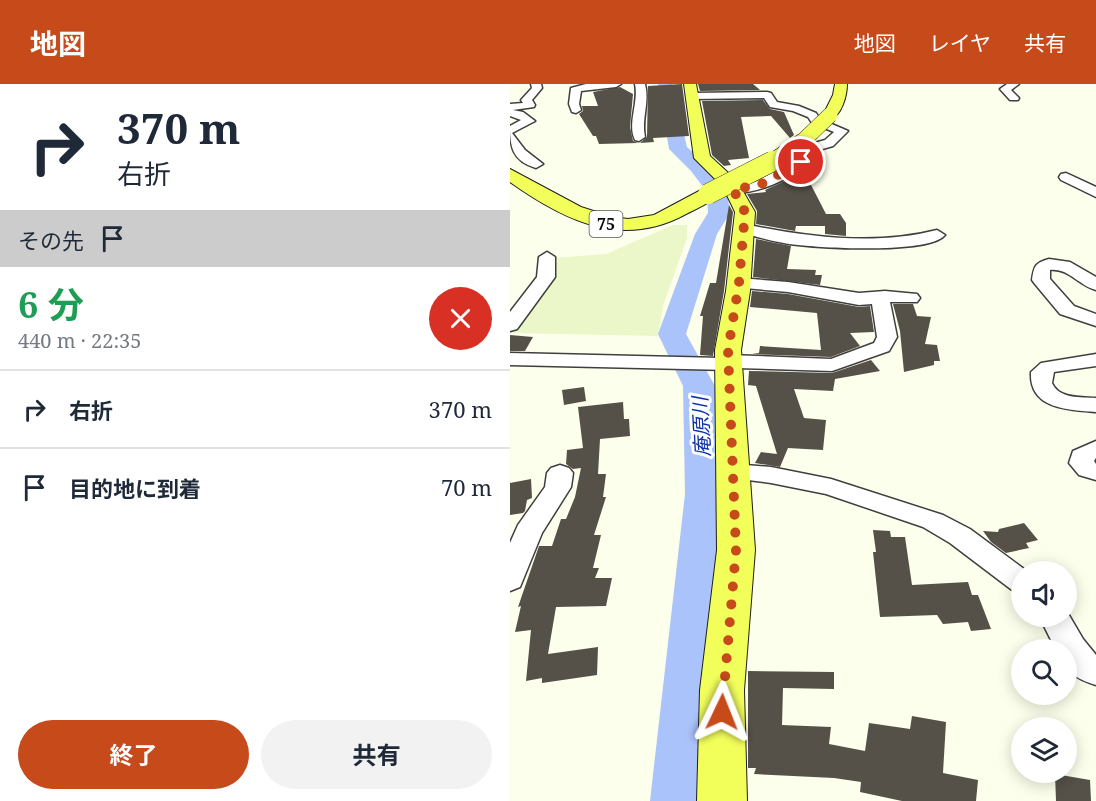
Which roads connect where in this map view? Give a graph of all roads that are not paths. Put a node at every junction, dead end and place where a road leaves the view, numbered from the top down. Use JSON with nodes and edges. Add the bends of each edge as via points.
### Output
{"nodes":[{"id":1,"x":536,"y":84,"type":"edge"},
{"id":2,"x":616,"y":84,"type":"edge"},
{"id":3,"x":640,"y":84,"type":"edge"},
{"id":4,"x":841,"y":84,"type":"edge"},
{"id":5,"x":1014,"y":84,"type":"edge"},
{"id":6,"x":743,"y":88,"type":"dead end"},
{"id":7,"x":692,"y":90,"type":"edge"},
{"id":8,"x":1014,"y":98,"type":"dead end"},
{"id":9,"x":510,"y":107,"type":"edge"},
{"id":10,"x":576,"y":110,"type":"dead end"},
{"id":11,"x":510,"y":113,"type":"edge"},
{"id":12,"x":803,"y":113,"type":"junction"},
{"id":13,"x":791,"y":119,"type":"dead end"},
{"id":14,"x":510,"y":130,"type":"edge"},
{"id":15,"x":510,"y":136,"type":"edge"},
{"id":16,"x":639,"y":137,"type":"dead end"},
{"id":17,"x":518,"y":168,"type":"edge"},
{"id":18,"x":1066,"y":177,"type":"dead end"},
{"id":19,"x":720,"y":192,"type":"junction"},
{"id":20,"x":1096,"y":193,"type":"edge"},
{"id":21,"x":744,"y":229,"type":"junction"},
{"id":22,"x":937,"y":235,"type":"dead end"},
{"id":23,"x":547,"y":257,"type":"dead end"},
{"id":24,"x":739,"y":283,"type":"junction"},
{"id":25,"x":1096,"y":285,"type":"edge"},
{"id":26,"x":872,"y":298,"type":"junction"},
{"id":27,"x":911,"y":298,"type":"dead end"},
{"id":28,"x":1096,"y":320,"type":"edge"},
{"id":29,"x":510,"y":325,"type":"edge"},
{"id":30,"x":510,"y":359,"type":"edge"},
{"id":31,"x":1096,"y":360,"type":"edge"},
{"id":32,"x":729,"y":362,"type":"junction"},
{"id":33,"x":1096,"y":405,"type":"edge"},
{"id":34,"x":1096,"y":448,"type":"edge"},
{"id":35,"x":733,"y":472,"type":"junction"},
{"id":36,"x":1096,"y":472,"type":"edge"},
{"id":37,"x":560,"y":473,"type":"dead end"},
{"id":38,"x":1011,"y":574,"type":"edge"},
{"id":39,"x":510,"y":580,"type":"edge"},
{"id":40,"x":1060,"y":627,"type":"edge"},
{"id":41,"x":1096,"y":672,"type":"edge"},
{"id":42,"x":722,"y":801,"type":"edge"}],
"edges":[{"from":1,"to":9,"type":"street","via":[[526,100],[530,105]]},
{"from":2,"to":10,"type":"street","via":[[578,87],[574,93]]},
{"from":3,"to":16,"type":"street","via":[[644,98]]},
{"from":4,"to":19,"type":"main road","number":"75","bridge":true,"via":[[830,115],[817,130]]},
{"from":5,"to":8,"type":"street","via":[[1005,89]]},
{"from":6,"to":7,"type":"street"},
{"from":7,"to":12,"type":"street","via":[[766,95],[774,105]]},
{"from":7,"to":19,"type":"main road","via":[[702,158]]},
{"from":11,"to":14,"type":"street","via":[[530,121]]},
{"from":12,"to":13,"type":"street"},
{"from":12,"to":19,"type":"street","via":[[843,131],[829,143],[808,149],[796,166],[758,186]]},
{"from":15,"to":17,"type":"street","via":[[520,152]]},
{"from":17,"to":19,"type":"main road","number":"75","via":[[532,190],[606,224],[645,224]]},
{"from":18,"to":20,"type":"street"},
{"from":19,"to":21,"type":"main road","via":[[745,212]]},
{"from":21,"to":22,"type":"street","via":[[796,240],[849,243],[902,242]]},
{"from":21,"to":24,"type":"main road"},
{"from":23,"to":29,"type":"street","via":[[546,276]]},
{"from":24,"to":26,"type":"street"},
{"from":24,"to":32,"type":"main road"},
{"from":25,"to":28,"type":"street","via":[[1066,266],[1041,267],[1041,280],[1068,310]]},
{"from":26,"to":27,"type":"street"},
{"from":26,"to":32,"type":"street","via":[[881,301],[887,337],[882,347],[867,354],[832,365]]},
{"from":30,"to":32,"type":"street"},
{"from":31,"to":33,"type":"street","via":[[1048,367],[1040,382],[1048,396]]},
{"from":32,"to":35,"type":"main road"},
{"from":34,"to":36,"type":"street","via":[[1082,456],[1081,463]]},
{"from":35,"to":38,"type":"street","via":[[831,487],[933,521]]},
{"from":35,"to":42,"type":"main road","via":[[736,550],[723,690]]},
{"from":37,"to":39,"type":"street","via":[[558,487],[528,532]]},
{"from":40,"to":41,"type":"street","via":[[1086,668]]}]}
